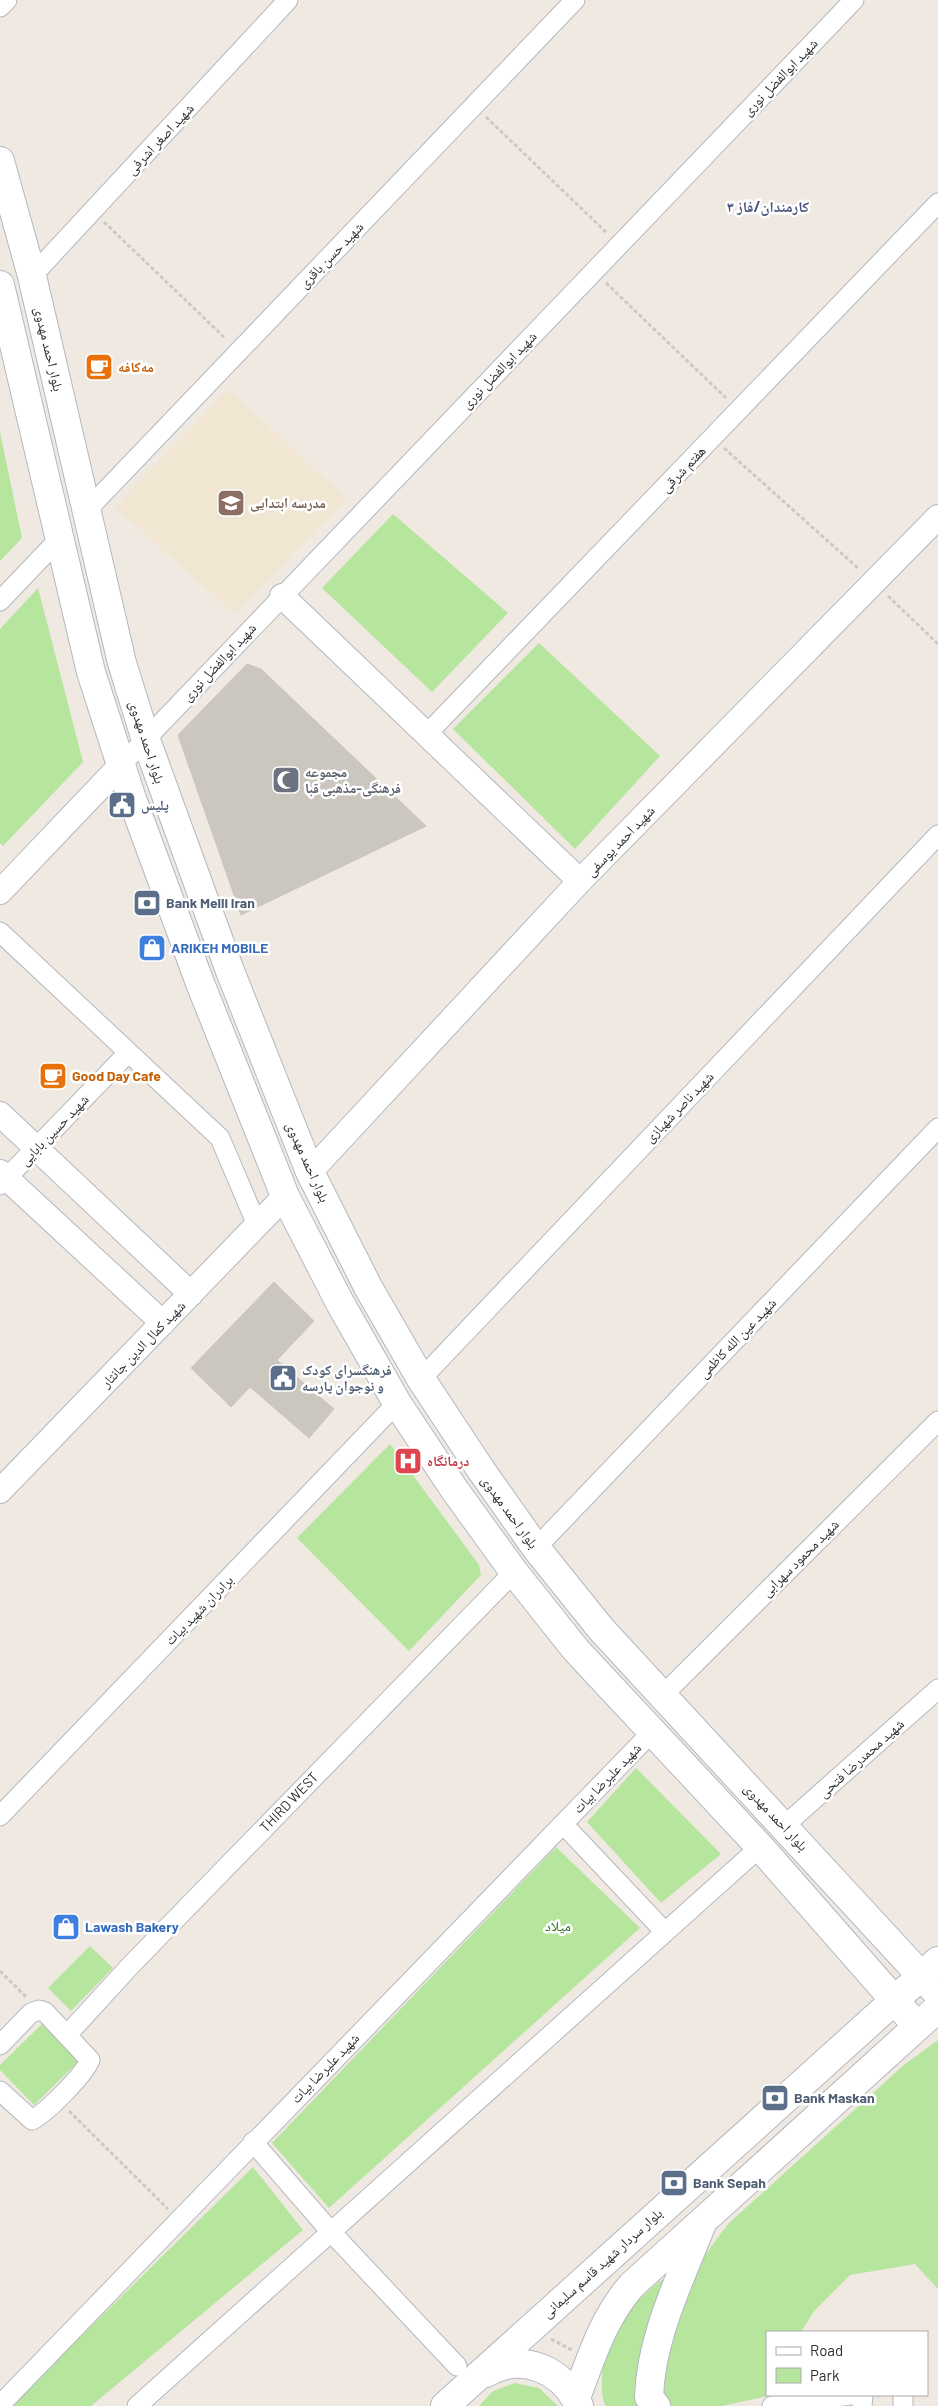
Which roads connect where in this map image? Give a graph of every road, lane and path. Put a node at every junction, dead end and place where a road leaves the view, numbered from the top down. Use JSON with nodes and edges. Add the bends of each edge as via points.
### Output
{"nodes":[{"id":1,"x":7,"y":0,"type":"edge"},
{"id":2,"x":288,"y":0,"type":"edge"},
{"id":3,"x":575,"y":0,"type":"edge"},
{"id":4,"x":854,"y":0,"type":"edge"},
{"id":5,"x":0,"y":7,"type":"edge"},
{"id":6,"x":474,"y":106,"type":"junction"},
{"id":7,"x":0,"y":161,"type":"edge"},
{"id":8,"x":938,"y":203,"type":"edge"},
{"id":9,"x":94,"y":212,"type":"junction"},
{"id":10,"x":619,"y":245,"type":"junction"},
{"id":11,"x":594,"y":271,"type":"junction"},
{"id":12,"x":32,"y":276,"type":"junction"},
{"id":13,"x":2,"y":299,"type":"edge"},
{"id":14,"x":239,"y":351,"type":"junction"},
{"id":15,"x":739,"y":411,"type":"junction"},
{"id":16,"x":713,"y":438,"type":"junction"},
{"id":17,"x":87,"y":510,"type":"junction"},
{"id":18,"x":938,"y":517,"type":"edge"},
{"id":19,"x":60,"y":538,"type":"junction"},
{"id":20,"x":874,"y":582,"type":"junction"},
{"id":21,"x":282,"y":596,"type":"junction"},
{"id":22,"x":0,"y":601,"type":"edge"},
{"id":23,"x":938,"y":644,"type":"edge"},
{"id":24,"x":427,"y":734,"type":"junction"},
{"id":25,"x":146,"y":740,"type":"junction"},
{"id":26,"x":121,"y":765,"type":"junction"},
{"id":27,"x":938,"y":835,"type":"edge"},
{"id":28,"x":580,"y":881,"type":"junction"},
{"id":29,"x":0,"y":892,"type":"edge"},
{"id":30,"x":0,"y":932,"type":"edge"},
{"id":31,"x":128,"y":1053,"type":"junction"},
{"id":32,"x":0,"y":1114,"type":"edge"},
{"id":33,"x":938,"y":1128,"type":"edge"},
{"id":34,"x":36,"y":1148,"type":"junction"},
{"id":35,"x":310,"y":1172,"type":"junction"},
{"id":36,"x":2,"y":1178,"type":"edge"},
{"id":37,"x":285,"y":1196,"type":"junction"},
{"id":38,"x":257,"y":1226,"type":"junction"},
{"id":39,"x":191,"y":1294,"type":"junction"},
{"id":40,"x":163,"y":1323,"type":"junction"},
{"id":41,"x":420,"y":1379,"type":"junction"},
{"id":42,"x":397,"y":1403,"type":"junction"},
{"id":43,"x":938,"y":1421,"type":"edge"},
{"id":44,"x":0,"y":1491,"type":"edge"},
{"id":45,"x":536,"y":1548,"type":"junction"},
{"id":46,"x":514,"y":1572,"type":"junction"},
{"id":47,"x":938,"y":1689,"type":"edge"},
{"id":48,"x":662,"y":1696,"type":"junction"},
{"id":49,"x":652,"y":1732,"type":"junction"},
{"id":50,"x":0,"y":1816,"type":"edge"},
{"id":51,"x":563,"y":1824,"type":"junction"},
{"id":52,"x":784,"y":1826,"type":"junction"},
{"id":53,"x":760,"y":1847,"type":"junction"},
{"id":54,"x":665,"y":1932,"type":"junction"},
{"id":55,"x":0,"y":1972,"type":"edge"},
{"id":56,"x":932,"y":1977,"type":"edge"},
{"id":57,"x":894,"y":1999,"type":"junction"},
{"id":58,"x":938,"y":2008,"type":"edge"},
{"id":59,"x":39,"y":2010,"type":"junction"},
{"id":60,"x":917,"y":2026,"type":"junction"},
{"id":61,"x":67,"y":2035,"type":"junction"},
{"id":62,"x":0,"y":2045,"type":"edge"},
{"id":63,"x":56,"y":2099,"type":"junction"},
{"id":64,"x":4,"y":2102,"type":"edge"},
{"id":65,"x":253,"y":2142,"type":"junction"},
{"id":66,"x":179,"y":2219,"type":"junction"},
{"id":67,"x":704,"y":2219,"type":"junction"},
{"id":68,"x":331,"y":2232,"type":"junction"},
{"id":69,"x":531,"y":2328,"type":"junction"},
{"id":70,"x":590,"y":2360,"type":"junction"},
{"id":71,"x":464,"y":2374,"type":"junction"},
{"id":72,"x":843,"y":2396,"type":"edge"},
{"id":73,"x":577,"y":2402,"type":"edge"},
{"id":74,"x":0,"y":2405,"type":"edge"},
{"id":75,"x":137,"y":2406,"type":"edge"},
{"id":76,"x":445,"y":2406,"type":"edge"},
{"id":77,"x":456,"y":2406,"type":"edge"},
{"id":78,"x":656,"y":2406,"type":"edge"},
{"id":79,"x":772,"y":2406,"type":"edge"}],
"edges":[{"from":1,"to":5,"type":"street"},
{"from":2,"to":9,"type":"street","name":"شهید اصغر اشرفی"},
{"from":3,"to":6,"type":"street","name":"شهید حسن باقری"},
{"from":4,"to":10,"type":"street","name":"شهید ابوالفضل نوری"},
{"from":6,"to":10,"type":"path"},
{"from":6,"to":14,"type":"street","name":"شهید حسن باقری"},
{"from":7,"to":12,"type":"main road","name":"بلوار احمد مهدوی"},
{"from":8,"to":15,"type":"street","name":"هفتم شرقی"},
{"from":9,"to":12,"type":"street","name":"شهید اصغر اشرفی"},
{"from":9,"to":14,"type":"path"},
{"from":10,"to":11,"type":"street","name":"شهید ابوالفضل نوری"},
{"from":11,"to":15,"type":"path"},
{"from":11,"to":21,"type":"street","name":"شهید ابوالفضل نوری"},
{"from":12,"to":17,"type":"main road","name":"بلوار احمد مهدوی"},
{"from":13,"to":19,"type":"main road"},
{"from":14,"to":17,"type":"street","name":"شهید حسن باقری"},
{"from":15,"to":16,"type":"street","name":"هفتم شرقی"},
{"from":16,"to":20,"type":"path"},
{"from":16,"to":24,"type":"street","name":"هفتم شرقی"},
{"from":17,"to":25,"type":"main road","name":"بلوار احمد مهدوی","via":[[122,663]]},
{"from":18,"to":20,"type":"street","name":"شهید احمد یوسفی"},
{"from":19,"to":22,"type":"street"},
{"from":19,"to":26,"type":"main road","via":[[91,672]]},
{"from":20,"to":23,"type":"path"},
{"from":20,"to":28,"type":"street","name":"شهید احمد یوسفی"},
{"from":21,"to":24,"type":"street"},
{"from":21,"to":25,"type":"street","name":"شهید ابوالفضل نوری"},
{"from":24,"to":28,"type":"street"},
{"from":25,"to":26,"type":"street","name":"شهید ابوالفضل نوری"},
{"from":25,"to":35,"type":"main road","name":"بلوار احمد مهدوی","via":[[230,971]]},
{"from":26,"to":29,"type":"street"},
{"from":26,"to":37,"type":"main road","via":[[200,983]]},
{"from":27,"to":41,"type":"street","name":"شهید ناصر شهبازی"},
{"from":28,"to":35,"type":"street","name":"شهید احمد یوسفی"},
{"from":30,"to":31,"type":"street"},
{"from":31,"to":34,"type":"street","name":"شهید حسین بابایی"},
{"from":31,"to":38,"type":"street","via":[[220,1138]]},
{"from":32,"to":34,"type":"street"},
{"from":33,"to":45,"type":"street","name":"شهید عین الله کاظمی"},
{"from":34,"to":36,"type":"street","name":"شهید حسین بابایی"},
{"from":34,"to":39,"type":"street"},
{"from":35,"to":37,"type":"main road"},
{"from":35,"to":41,"type":"main road","name":"بلوار احمد مهدوی","via":[[368,1287]]},
{"from":36,"to":40,"type":"street"},
{"from":37,"to":38,"type":"street","name":"شهید کمال الدین جانثار"},
{"from":37,"to":42,"type":"main road","via":[[340,1303]]},
{"from":38,"to":39,"type":"street","name":"شهید کمال الدین جانثار"},
{"from":39,"to":40,"type":"street","name":"شهید کمال الدین جانثار"},
{"from":40,"to":44,"type":"street","name":"شهید کمال الدین جانثار"},
{"from":41,"to":45,"type":"main road","name":"بلوار احمد مهدوی"},
{"from":42,"to":46,"type":"main road"},
{"from":42,"to":50,"type":"street","name":"برادران شهید بیات"},
{"from":43,"to":48,"type":"street","name":"شهید محمود سهرابی"},
{"from":45,"to":46,"type":"main road"},
{"from":45,"to":48,"type":"main road","name":"بلوار احمد مهدوی","via":[[601,1629]]},
{"from":46,"to":49,"type":"main road","via":[[576,1650]]},
{"from":46,"to":61,"type":"street","name":"THIRD WEST","via":[[131,1965]]},
{"from":47,"to":52,"type":"street","name":"شهید محمدرضا فتحی"},
{"from":48,"to":52,"type":"main road","name":"بلوار احمد مهدوی"},
{"from":49,"to":51,"type":"street","name":"شهید علیرضا بیات"},
{"from":49,"to":53,"type":"main road"},
{"from":51,"to":54,"type":"street"},
{"from":51,"to":65,"type":"street","name":"شهید علیرضا بیات"},
{"from":52,"to":56,"type":"main road","name":"بلوار احمد مهدوی"},
{"from":53,"to":54,"type":"street"},
{"from":53,"to":57,"type":"main road"},
{"from":54,"to":68,"type":"street"},
{"from":55,"to":59,"type":"path"},
{"from":56,"to":57,"type":"main road","name":"بلوار سردار شهید قاسم سلیمانی"},
{"from":57,"to":60,"type":"main road"},
{"from":57,"to":69,"type":"main road","name":"بلوار سردار شهید قاسم سلیمانی"},
{"from":58,"to":60,"type":"main road"},
{"from":59,"to":61,"type":"street","via":[[45,2012]]},
{"from":59,"to":62,"type":"street","via":[[31,2013]]},
{"from":60,"to":67,"type":"main road"},
{"from":61,"to":63,"type":"street","via":[[90,2060]]},
{"from":63,"to":64,"type":"street","via":[[32,2120]]},
{"from":63,"to":66,"type":"path"},
{"from":65,"to":66,"type":"street","name":"شهید علیرضا بیات"},
{"from":65,"to":68,"type":"street"},
{"from":66,"to":74,"type":"street","name":"شهید علیرضا بیات"},
{"from":67,"to":70,"type":"main road","via":[[619,2300]]},
{"from":67,"to":78,"type":"main road","via":[[662,2324],[650,2374],[649,2397]]},
{"from":68,"to":71,"type":"street"},
{"from":68,"to":75,"type":"street"},
{"from":69,"to":70,"type":"path"},
{"from":69,"to":71,"type":"main road","name":"بلوار سردار شهید قاسم سلیمانی"},
{"from":70,"to":73,"type":"main road"},
{"from":71,"to":73,"type":"main road","via":[[519,2363],[531,2365],[552,2373]]},
{"from":71,"to":76,"type":"main road","name":"بلوار سردار شهید قاسم سلیمانی"},
{"from":71,"to":77,"type":"main road"},
{"from":72,"to":79,"type":"street"}]}
